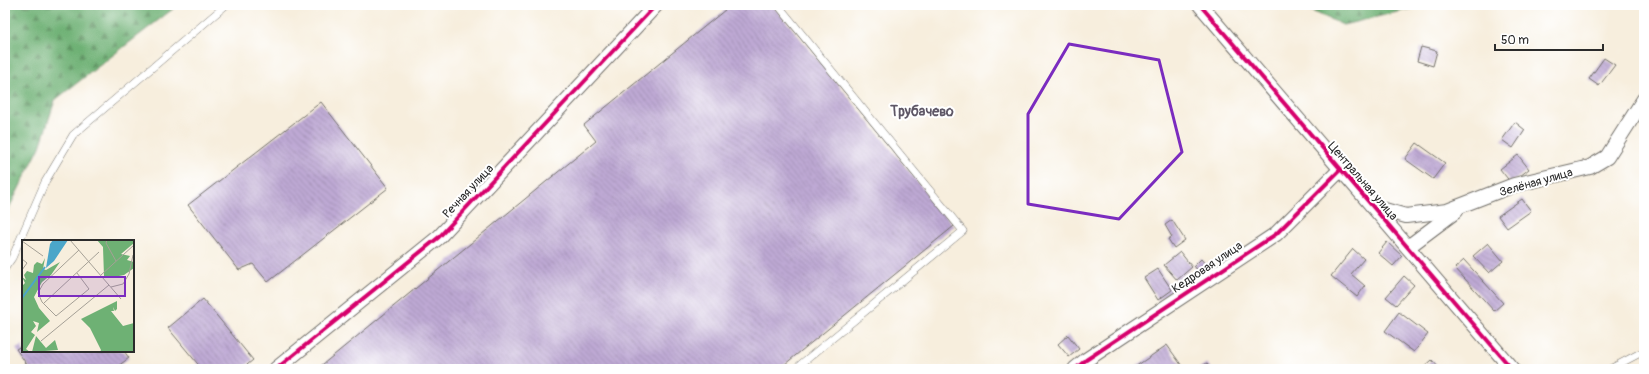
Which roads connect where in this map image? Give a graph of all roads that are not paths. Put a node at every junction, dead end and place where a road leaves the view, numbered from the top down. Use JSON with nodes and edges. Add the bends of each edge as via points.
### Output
{"nodes":[{"id":1,"x":226,"y":5,"type":"edge"},
{"id":2,"x":656,"y":5,"type":"edge"},
{"id":3,"x":778,"y":5,"type":"edge"},
{"id":4,"x":1200,"y":5,"type":"edge"},
{"id":5,"x":1644,"y":99,"type":"edge"},
{"id":6,"x":1340,"y":170,"type":"junction"},
{"id":7,"x":1463,"y":206,"type":"junction"},
{"id":8,"x":1373,"y":207,"type":"junction"},
{"id":9,"x":1408,"y":247,"type":"junction"},
{"id":10,"x":5,"y":268,"type":"edge"},
{"id":11,"x":1644,"y":351,"type":"edge"},
{"id":12,"x":276,"y":369,"type":"edge"},
{"id":13,"x":795,"y":369,"type":"edge"},
{"id":14,"x":1075,"y":369,"type":"edge"},
{"id":15,"x":1512,"y":369,"type":"edge"},
{"id":16,"x":1610,"y":369,"type":"edge"}],
"edges":[{"from":1,"to":10,"type":"lane","via":[[73,135],[45,182],[12,258]]},
{"from":2,"to":12,"type":"street","name":"Речная улица","via":[[439,237]]},
{"from":3,"to":13,"type":"lane","via":[[964,231]]},
{"from":4,"to":6,"type":"street","name":"Центральная улица"},
{"from":5,"to":7,"type":"street","name":"Зелёная улица","via":[[1613,150],[1600,162],[1590,167],[1514,185]]},
{"from":6,"to":8,"type":"street","name":"Центральная улица"},
{"from":6,"to":14,"type":"street","name":"Кедровая улица","via":[[1276,234]]},
{"from":7,"to":8,"type":"street","name":"Зелёная улица","via":[[1447,211],[1406,216]]},
{"from":7,"to":9,"type":"street"},
{"from":8,"to":9,"type":"street","name":"Центральная улица"},
{"from":9,"to":15,"type":"street","name":"Центральная улица"},
{"from":11,"to":16,"type":"lane"}]}
